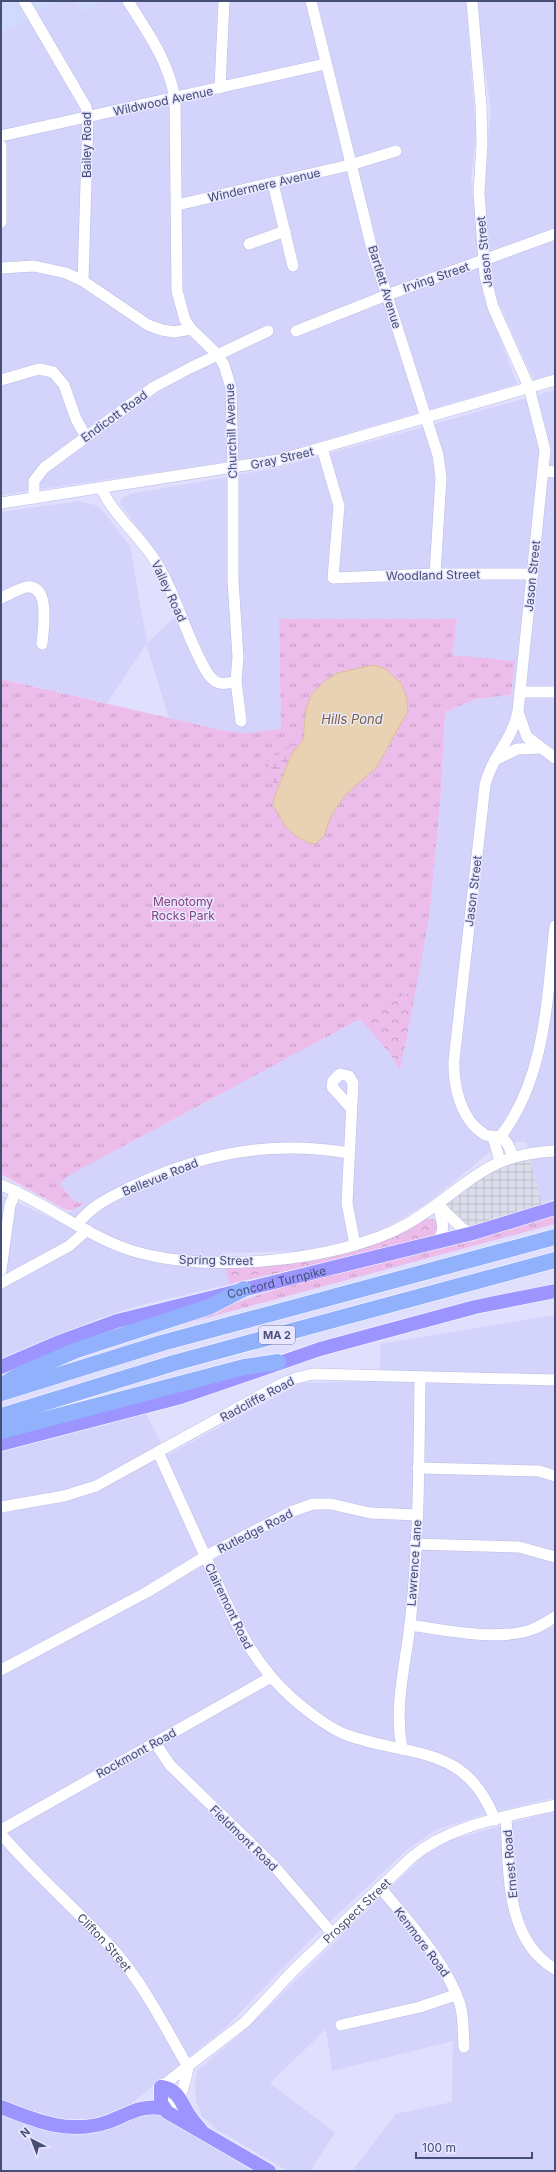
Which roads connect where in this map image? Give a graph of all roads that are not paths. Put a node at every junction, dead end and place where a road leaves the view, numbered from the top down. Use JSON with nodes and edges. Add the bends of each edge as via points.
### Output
{"nodes":[{"id":1,"x":24,"y":1,"type":"edge"},
{"id":2,"x":128,"y":1,"type":"edge"},
{"id":3,"x":224,"y":1,"type":"edge"},
{"id":4,"x":311,"y":1,"type":"edge"},
{"id":5,"x":472,"y":1,"type":"edge"},
{"id":6,"x":325,"y":64,"type":"junction"},
{"id":7,"x":220,"y":88,"type":"junction"},
{"id":8,"x":174,"y":98,"type":"junction"},
{"id":9,"x":88,"y":117,"type":"junction"},
{"id":10,"x":1,"y":136,"type":"edge"},
{"id":11,"x":1,"y":146,"type":"edge"},
{"id":12,"x":396,"y":151,"type":"dead end"},
{"id":13,"x":350,"y":165,"type":"junction"},
{"id":14,"x":273,"y":183,"type":"junction"},
{"id":15,"x":177,"y":205,"type":"junction"},
{"id":16,"x":1,"y":222,"type":"edge"},
{"id":17,"x":285,"y":231,"type":"junction"},
{"id":18,"x":555,"y":234,"type":"edge"},
{"id":19,"x":249,"y":244,"type":"dead end"},
{"id":20,"x":484,"y":261,"type":"junction"},
{"id":21,"x":293,"y":266,"type":"dead end"},
{"id":22,"x":1,"y":268,"type":"edge"},
{"id":23,"x":83,"y":281,"type":"junction"},
{"id":24,"x":387,"y":295,"type":"junction"},
{"id":25,"x":191,"y":329,"type":"junction"},
{"id":26,"x":268,"y":331,"type":"dead end"},
{"id":27,"x":296,"y":331,"type":"dead end"},
{"id":28,"x":218,"y":355,"type":"junction"},
{"id":29,"x":1,"y":380,"type":"edge"},
{"id":30,"x":555,"y":380,"type":"edge"},
{"id":31,"x":529,"y":387,"type":"junction"},
{"id":32,"x":426,"y":418,"type":"junction"},
{"id":33,"x":86,"y":437,"type":"junction"},
{"id":34,"x":322,"y":448,"type":"junction"},
{"id":35,"x":234,"y":468,"type":"junction"},
{"id":36,"x":550,"y":471,"type":"edge"},
{"id":37,"x":101,"y":488,"type":"junction"},
{"id":38,"x":34,"y":498,"type":"junction"},
{"id":39,"x":1,"y":503,"type":"edge"},
{"id":40,"x":435,"y":574,"type":"junction"},
{"id":41,"x":533,"y":574,"type":"junction"},
{"id":42,"x":1,"y":598,"type":"edge"},
{"id":43,"x":42,"y":644,"type":"dead end"},
{"id":44,"x":236,"y":681,"type":"junction"},
{"id":45,"x":520,"y":692,"type":"junction"},
{"id":46,"x":555,"y":692,"type":"edge"},
{"id":47,"x":518,"y":711,"type":"junction"},
{"id":48,"x":241,"y":721,"type":"dead end"},
{"id":49,"x":540,"y":748,"type":"junction"},
{"id":50,"x":555,"y":758,"type":"edge"},
{"id":51,"x":493,"y":761,"type":"junction"},
{"id":52,"x":555,"y":926,"type":"edge"},
{"id":53,"x":351,"y":1108,"type":"dead end"},
{"id":54,"x":496,"y":1137,"type":"junction"},
{"id":55,"x":555,"y":1151,"type":"edge"},
{"id":56,"x":349,"y":1153,"type":"junction"},
{"id":57,"x":512,"y":1156,"type":"junction"},
{"id":58,"x":500,"y":1161,"type":"junction"},
{"id":59,"x":1,"y":1185,"type":"edge"},
{"id":60,"x":16,"y":1191,"type":"junction"},
{"id":61,"x":437,"y":1204,"type":"junction"},
{"id":62,"x":555,"y":1208,"type":"edge"},
{"id":63,"x":82,"y":1228,"type":"junction"},
{"id":64,"x":473,"y":1233,"type":"junction"},
{"id":65,"x":555,"y":1237,"type":"edge"},
{"id":66,"x":436,"y":1242,"type":"junction"},
{"id":67,"x":355,"y":1245,"type":"junction"},
{"id":68,"x":555,"y":1260,"type":"edge"},
{"id":69,"x":1,"y":1270,"type":"edge"},
{"id":70,"x":1,"y":1283,"type":"edge"},
{"id":71,"x":244,"y":1289,"type":"junction"},
{"id":72,"x":555,"y":1291,"type":"edge"},
{"id":73,"x":278,"y":1362,"type":"junction"},
{"id":74,"x":1,"y":1367,"type":"edge"},
{"id":75,"x":420,"y":1377,"type":"junction"},
{"id":76,"x":555,"y":1380,"type":"edge"},
{"id":77,"x":1,"y":1386,"type":"edge"},
{"id":78,"x":1,"y":1393,"type":"edge"},
{"id":79,"x":1,"y":1416,"type":"edge"},
{"id":80,"x":1,"y":1431,"type":"edge"},
{"id":81,"x":1,"y":1444,"type":"edge"},
{"id":82,"x":158,"y":1452,"type":"junction"},
{"id":83,"x":418,"y":1468,"type":"junction"},
{"id":84,"x":555,"y":1476,"type":"edge"},
{"id":85,"x":1,"y":1507,"type":"edge"},
{"id":86,"x":418,"y":1515,"type":"junction"},
{"id":87,"x":415,"y":1544,"type":"junction"},
{"id":88,"x":206,"y":1556,"type":"junction"},
{"id":89,"x":555,"y":1557,"type":"edge"},
{"id":90,"x":555,"y":1617,"type":"edge"},
{"id":91,"x":410,"y":1625,"type":"junction"},
{"id":92,"x":1,"y":1670,"type":"edge"},
{"id":93,"x":270,"y":1677,"type":"junction"},
{"id":94,"x":156,"y":1744,"type":"junction"},
{"id":95,"x":402,"y":1749,"type":"junction"},
{"id":96,"x":555,"y":1805,"type":"edge"},
{"id":97,"x":506,"y":1817,"type":"junction"},
{"id":98,"x":495,"y":1820,"type":"junction"},
{"id":99,"x":1,"y":1830,"type":"edge"},
{"id":100,"x":1,"y":1834,"type":"edge"},
{"id":101,"x":380,"y":1888,"type":"junction"},
{"id":102,"x":332,"y":1932,"type":"junction"},
{"id":103,"x":555,"y":1969,"type":"edge"},
{"id":104,"x":455,"y":1995,"type":"junction"},
{"id":105,"x":341,"y":2025,"type":"dead end"},
{"id":106,"x":464,"y":2047,"type":"dead end"},
{"id":107,"x":188,"y":2067,"type":"junction"},
{"id":108,"x":161,"y":2087,"type":"junction"},
{"id":109,"x":180,"y":2096,"type":"junction"},
{"id":110,"x":1,"y":2107,"type":"edge"},
{"id":111,"x":163,"y":2108,"type":"junction"},
{"id":112,"x":131,"y":2111,"type":"junction"},
{"id":113,"x":201,"y":2130,"type":"junction"},
{"id":114,"x":269,"y":2171,"type":"edge"}],
"edges":[{"from":1,"to":9,"type":"street","name":"Bailey Road","via":[[82,98]]},
{"from":2,"to":8,"type":"street","name":"Churchill Avenue","via":[[163,58]]},
{"from":3,"to":7,"type":"street"},
{"from":4,"to":6,"type":"street","name":"Bartlett Avenue"},
{"from":5,"to":20,"type":"street","name":"Jason Street","via":[[481,106],[479,186]]},
{"from":6,"to":7,"type":"street","name":"Wildwood Avenue"},
{"from":6,"to":13,"type":"street","name":"Bartlett Avenue"},
{"from":7,"to":8,"type":"street","name":"Wildwood Avenue"},
{"from":8,"to":9,"type":"street","name":"Wildwood Avenue"},
{"from":8,"to":15,"type":"street","name":"Churchill Avenue"},
{"from":9,"to":10,"type":"street","name":"Wildwood Avenue"},
{"from":9,"to":23,"type":"street","name":"Bailey Road"},
{"from":11,"to":16,"type":"street"},
{"from":12,"to":13,"type":"street","name":"Windermere Avenue"},
{"from":13,"to":14,"type":"street","name":"Windermere Avenue"},
{"from":13,"to":24,"type":"street","name":"Bartlett Avenue"},
{"from":14,"to":15,"type":"street","name":"Windermere Avenue"},
{"from":14,"to":17,"type":"street"},
{"from":15,"to":25,"type":"street","name":"Churchill Avenue","via":[[177,291],[180,307]]},
{"from":17,"to":19,"type":"street"},
{"from":17,"to":21,"type":"street"},
{"from":18,"to":20,"type":"street","name":"Irving Street"},
{"from":20,"to":24,"type":"street","name":"Irving Street"},
{"from":20,"to":31,"type":"street","name":"Jason Street","via":[[493,307]]},
{"from":22,"to":23,"type":"street","via":[[48,268]]},
{"from":23,"to":25,"type":"street","via":[[148,325],[174,332]]},
{"from":24,"to":27,"type":"street","name":"Irving Street"},
{"from":24,"to":32,"type":"street","name":"Bartlett Avenue"},
{"from":25,"to":28,"type":"street","name":"Churchill Avenue"},
{"from":26,"to":28,"type":"street","name":"Endicott Road"},
{"from":28,"to":33,"type":"street","name":"Endicott Road","via":[[154,387]]},
{"from":28,"to":35,"type":"street","name":"Churchill Avenue","via":[[231,388]]},
{"from":29,"to":33,"type":"street","via":[[40,369],[53,372],[64,385],[76,419]]},
{"from":30,"to":31,"type":"street","name":"Gray Street"},
{"from":31,"to":32,"type":"street","name":"Gray Street"},
{"from":31,"to":36,"type":"street","name":"Jason Street"},
{"from":32,"to":34,"type":"street","name":"Gray Street"},
{"from":32,"to":40,"type":"street","name":"Bartlett Avenue","via":[[438,455],[441,478]]},
{"from":33,"to":38,"type":"street","name":"Endicott Road","via":[[38,474],[34,481]]},
{"from":34,"to":35,"type":"street","name":"Gray Street","via":[[279,460]]},
{"from":34,"to":40,"type":"street","name":"Woodland Street","via":[[339,506],[333,578]]},
{"from":35,"to":37,"type":"street","name":"Gray Street"},
{"from":35,"to":44,"type":"street","name":"Churchill Avenue","via":[[232,580],[238,657]]},
{"from":36,"to":41,"type":"street","name":"Jason Street"},
{"from":37,"to":38,"type":"street","name":"Gray Street"},
{"from":37,"to":44,"type":"street","name":"Valley Road","via":[[160,568],[208,674],[218,683]]},
{"from":38,"to":39,"type":"street","name":"Gray Street"},
{"from":40,"to":41,"type":"street","name":"Woodland Street"},
{"from":41,"to":45,"type":"street","name":"Jason Street"},
{"from":42,"to":43,"type":"street","via":[[26,587],[33,587],[38,591],[44,604]]},
{"from":44,"to":48,"type":"street","name":"Churchill Avenue"},
{"from":45,"to":46,"type":"street"},
{"from":45,"to":47,"type":"street","name":"Jason Street"},
{"from":47,"to":49,"type":"street","via":[[525,734]]},
{"from":47,"to":51,"type":"street","name":"Jason Street","via":[[509,736]]},
{"from":49,"to":50,"type":"street"},
{"from":49,"to":51,"type":"street","via":[[517,749]]},
{"from":51,"to":54,"type":"street","name":"Jason Street","via":[[485,785],[454,1071],[458,1094],[465,1111],[483,1134]]},
{"from":52,"to":54,"type":"street","via":[[538,1054],[510,1121]]},
{"from":53,"to":56,"type":"street"},
{"from":54,"to":57,"type":"street","name":"Jason Street","via":[[508,1144]]},
{"from":54,"to":58,"type":"street"},
{"from":55,"to":57,"type":"street","name":"Spring Street"},
{"from":56,"to":63,"type":"street","name":"Bellevue Road","via":[[283,1147],[251,1149],[204,1159],[168,1171],[108,1198],[86,1214]]},
{"from":56,"to":67,"type":"street","via":[[347,1207]]},
{"from":57,"to":58,"type":"street","name":"Spring Street"},
{"from":58,"to":61,"type":"street","name":"Spring Street","via":[[470,1178]]},
{"from":59,"to":60,"type":"street","name":"Spring Street"},
{"from":60,"to":63,"type":"street","name":"Spring Street"},
{"from":60,"to":69,"type":"street","via":[[10,1205]]},
{"from":61,"to":64,"type":"street","via":[[463,1229]]},
{"from":61,"to":66,"type":"street","via":[[443,1227],[442,1235]]},
{"from":61,"to":67,"type":"street","name":"Spring Street","via":[[400,1228]]},
{"from":62,"to":64,"type":"main road","name":"Concord Turnpike"},
{"from":63,"to":67,"type":"street","name":"Spring Street","via":[[108,1242],[137,1252],[188,1260],[284,1259]]},
{"from":63,"to":70,"type":"street","name":"Bellevue Road","via":[[69,1246]]},
{"from":64,"to":66,"type":"main road","name":"Concord Turnpike"},
{"from":65,"to":78,"type":"highway","number":"MA 2","via":[[162,1343]]},
{"from":66,"to":71,"type":"main road","name":"Concord Turnpike"},
{"from":68,"to":79,"type":"highway","number":"MA 2","via":[[174,1363]]},
{"from":71,"to":74,"type":"main road","name":"Concord Turnpike","via":[[117,1321]]},
{"from":71,"to":77,"type":"highway","via":[[209,1307],[77,1350],[23,1373]]},
{"from":72,"to":73,"type":"main road","via":[[475,1307]]},
{"from":73,"to":80,"type":"highway","via":[[244,1367]]},
{"from":73,"to":81,"type":"main road","via":[[181,1396]]},
{"from":75,"to":76,"type":"street","name":"Radcliffe Road"},
{"from":75,"to":82,"type":"street","name":"Radcliffe Road","via":[[313,1374],[302,1376],[282,1384]]},
{"from":75,"to":83,"type":"street","name":"Lawrence Lane"},
{"from":82,"to":85,"type":"street","name":"Radcliffe Road","via":[[108,1480],[82,1491]]},
{"from":82,"to":88,"type":"street","name":"Clairemont Road"},
{"from":83,"to":84,"type":"street","via":[[539,1471]]},
{"from":83,"to":86,"type":"street","name":"Lawrence Lane"},
{"from":86,"to":87,"type":"street","name":"Lawrence Lane"},
{"from":86,"to":88,"type":"street","name":"Rutledge Road","via":[[370,1513],[331,1504],[312,1504],[293,1511]]},
{"from":87,"to":89,"type":"street","via":[[519,1547]]},
{"from":87,"to":91,"type":"street","name":"Lawrence Lane"},
{"from":88,"to":92,"type":"street","name":"Rutledge Road","via":[[147,1592]]},
{"from":88,"to":93,"type":"street","name":"Clairemont Road","via":[[241,1635]]},
{"from":90,"to":91,"type":"street","via":[[532,1630],[503,1634],[462,1633]]},
{"from":91,"to":95,"type":"street","name":"Lawrence Lane","via":[[399,1692]]},
{"from":93,"to":94,"type":"street","name":"Rockmont Road"},
{"from":93,"to":95,"type":"street","name":"Clairemont Road","via":[[292,1698],[344,1734]]},
{"from":94,"to":99,"type":"street","name":"Rockmont Road","via":[[90,1778]]},
{"from":94,"to":102,"type":"street","name":"Fieldmont Road","via":[[170,1765],[269,1861]]},
{"from":95,"to":98,"type":"street","name":"Clairemont Road","via":[[431,1756],[469,1776],[486,1798]]},
{"from":96,"to":97,"type":"street","name":"Prospect Street"},
{"from":97,"to":98,"type":"street","name":"Prospect Street"},
{"from":97,"to":103,"type":"street","name":"Ernest Road","via":[[510,1889],[516,1914],[534,1951]]},
{"from":98,"to":101,"type":"street","name":"Prospect Street","via":[[454,1831],[436,1839]]},
{"from":100,"to":107,"type":"street","name":"Clifton Street","via":[[117,1955],[144,1993]]},
{"from":101,"to":102,"type":"street","name":"Prospect Street"},
{"from":101,"to":104,"type":"street","name":"Kenmore Road","via":[[438,1961],[451,1980]]},
{"from":102,"to":107,"type":"street","name":"Prospect Street","via":[[245,2022]]},
{"from":104,"to":105,"type":"street","via":[[420,2007]]},
{"from":104,"to":106,"type":"street","name":"Kenmore Road","via":[[460,2004]]},
{"from":107,"to":108,"type":"street","name":"Prospect Street"},
{"from":107,"to":109,"type":"street"},
{"from":108,"to":109,"type":"main road"},
{"from":108,"to":111,"type":"main road"},
{"from":108,"to":112,"type":"main road","name":"Prospect Street"},
{"from":109,"to":111,"type":"street","via":[[173,2104]]},
{"from":109,"to":113,"type":"main road","via":[[190,2116]]},
{"from":110,"to":112,"type":"main road","name":"Prospect Street","via":[[44,2123],[68,2127],[107,2122]]},
{"from":111,"to":112,"type":"main road","name":"Prospect Street","via":[[142,2107]]},
{"from":111,"to":113,"type":"main road","via":[[186,2124]]},
{"from":113,"to":114,"type":"main road"}]}
